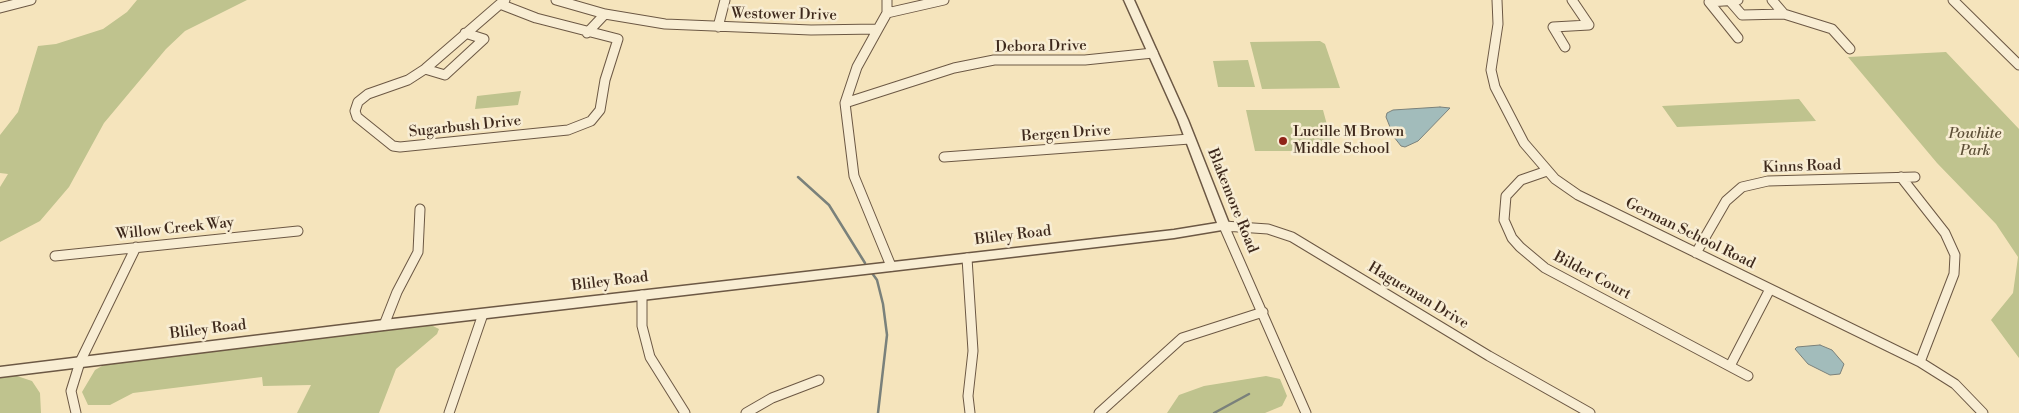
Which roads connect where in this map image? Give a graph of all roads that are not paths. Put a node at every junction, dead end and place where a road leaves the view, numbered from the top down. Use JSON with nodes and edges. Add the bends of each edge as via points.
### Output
{"nodes":[{"id":1,"x":31,"y":0,"type":"edge"},
{"id":2,"x":556,"y":0,"type":"edge"},
{"id":3,"x":725,"y":0,"type":"edge"},
{"id":4,"x":887,"y":0,"type":"edge"},
{"id":5,"x":944,"y":0,"type":"edge"},
{"id":6,"x":1129,"y":0,"type":"edge"},
{"id":7,"x":1497,"y":0,"type":"edge"},
{"id":8,"x":1572,"y":0,"type":"edge"},
{"id":9,"x":1730,"y":0,"type":"edge"},
{"id":10,"x":1738,"y":0,"type":"edge"},
{"id":11,"x":1772,"y":0,"type":"edge"},
{"id":12,"x":1953,"y":0,"type":"edge"},
{"id":13,"x":503,"y":2,"type":"edge"},
{"id":14,"x":0,"y":8,"type":"edge"},
{"id":15,"x":887,"y":13,"type":"junction"},
{"id":16,"x":605,"y":14,"type":"junction"},
{"id":17,"x":1784,"y":14,"type":"junction"},
{"id":18,"x":718,"y":27,"type":"junction"},
{"id":19,"x":878,"y":28,"type":"junction"},
{"id":20,"x":464,"y":33,"type":"junction"},
{"id":21,"x":587,"y":33,"type":"junction"},
{"id":22,"x":1738,"y":38,"type":"dead end"},
{"id":23,"x":1564,"y":47,"type":"dead end"},
{"id":24,"x":1850,"y":49,"type":"dead end"},
{"id":25,"x":1153,"y":53,"type":"junction"},
{"id":26,"x":2019,"y":65,"type":"edge"},
{"id":27,"x":425,"y":69,"type":"junction"},
{"id":28,"x":845,"y":103,"type":"junction"},
{"id":29,"x":1190,"y":139,"type":"junction"},
{"id":30,"x":944,"y":157,"type":"dead end"},
{"id":31,"x":1547,"y":171,"type":"junction"},
{"id":32,"x":1901,"y":177,"type":"junction"},
{"id":33,"x":1915,"y":177,"type":"dead end"},
{"id":34,"x":420,"y":209,"type":"dead end"},
{"id":35,"x":1224,"y":226,"type":"junction"},
{"id":36,"x":298,"y":231,"type":"dead end"},
{"id":37,"x":136,"y":247,"type":"junction"},
{"id":38,"x":1696,"y":253,"type":"junction"},
{"id":39,"x":56,"y":256,"type":"dead end"},
{"id":40,"x":967,"y":258,"type":"junction"},
{"id":41,"x":891,"y":266,"type":"junction"},
{"id":42,"x":1770,"y":289,"type":"junction"},
{"id":43,"x":642,"y":295,"type":"junction"},
{"id":44,"x":1263,"y":312,"type":"junction"},
{"id":45,"x":483,"y":314,"type":"junction"},
{"id":46,"x":384,"y":325,"type":"junction"},
{"id":47,"x":80,"y":362,"type":"junction"},
{"id":48,"x":1920,"y":362,"type":"junction"},
{"id":49,"x":1730,"y":366,"type":"junction"},
{"id":50,"x":0,"y":372,"type":"edge"},
{"id":51,"x":1748,"y":376,"type":"dead end"},
{"id":52,"x":819,"y":380,"type":"dead end"},
{"id":53,"x":76,"y":413,"type":"edge"},
{"id":54,"x":449,"y":413,"type":"edge"},
{"id":55,"x":686,"y":413,"type":"edge"},
{"id":56,"x":746,"y":413,"type":"edge"},
{"id":57,"x":970,"y":413,"type":"edge"},
{"id":58,"x":1099,"y":413,"type":"edge"},
{"id":59,"x":1306,"y":413,"type":"edge"},
{"id":60,"x":1590,"y":413,"type":"edge"},
{"id":61,"x":1983,"y":413,"type":"edge"}],
"edges":[{"from":1,"to":14,"type":"street"},
{"from":2,"to":16,"type":"street","name":"Westower Drive"},
{"from":3,"to":18,"type":"street"},
{"from":4,"to":15,"type":"street"},
{"from":5,"to":15,"type":"street"},
{"from":6,"to":25,"type":"street","name":"Blakemore Road"},
{"from":7,"to":31,"type":"street","name":"German School Road","via":[[1493,81],[1519,135]]},
{"from":8,"to":23,"type":"street","via":[[1588,25],[1553,27]]},
{"from":9,"to":10,"type":"street"},
{"from":9,"to":17,"type":"street","via":[[1742,15]]},
{"from":9,"to":22,"type":"street","via":[[1709,2]]},
{"from":11,"to":17,"type":"street"},
{"from":12,"to":26,"type":"street"},
{"from":13,"to":20,"type":"street"},
{"from":13,"to":21,"type":"street","via":[[536,18]]},
{"from":15,"to":19,"type":"street"},
{"from":16,"to":18,"type":"street","name":"Westower Drive","via":[[665,24]]},
{"from":16,"to":21,"type":"street"},
{"from":17,"to":24,"type":"street","via":[[1832,29]]},
{"from":18,"to":19,"type":"street","name":"Westower Drive"},
{"from":19,"to":28,"type":"street","via":[[856,67]]},
{"from":20,"to":27,"type":"street"},
{"from":20,"to":27,"type":"street","via":[[484,39],[445,75]]},
{"from":21,"to":27,"type":"street","name":"Sugarbush Drive","via":[[618,39],[605,80],[600,110],[591,121],[568,130],[393,146],[357,117],[358,102],[368,94],[408,80]]},
{"from":25,"to":28,"type":"street","name":"Debora Drive","via":[[1091,60],[994,60],[954,68]]},
{"from":25,"to":29,"type":"street","name":"Blakemore Road"},
{"from":28,"to":41,"type":"street","via":[[854,176]]},
{"from":29,"to":30,"type":"street","name":"Bergen Drive"},
{"from":29,"to":35,"type":"street","name":"Blakemore Road"},
{"from":31,"to":38,"type":"street","name":"German School Road","via":[[1574,192]]},
{"from":31,"to":49,"type":"street","name":"Bilder Court","via":[[1521,180],[1506,196],[1504,220],[1520,247],[1545,268]]},
{"from":32,"to":33,"type":"street","name":"Kinns Road"},
{"from":32,"to":38,"type":"street","name":"Kinns Road","via":[[1768,181],[1742,187],[1726,201]]},
{"from":32,"to":48,"type":"street","via":[[1944,233],[1955,255],[1954,274]]},
{"from":34,"to":46,"type":"street","via":[[418,252]]},
{"from":35,"to":40,"type":"street","name":"Bliley Road"},
{"from":35,"to":44,"type":"street","name":"Blakemore Road"},
{"from":35,"to":60,"type":"street","name":"Hagueman Drive","via":[[1268,229],[1292,237]]},
{"from":36,"to":37,"type":"street","name":"Willow Creek Way"},
{"from":37,"to":39,"type":"street","name":"Willow Creek Way"},
{"from":37,"to":47,"type":"street"},
{"from":38,"to":42,"type":"street","name":"German School Road"},
{"from":40,"to":41,"type":"street","name":"Bliley Road"},
{"from":40,"to":57,"type":"street","via":[[973,351],[968,396]]},
{"from":41,"to":43,"type":"street","name":"Bliley Road"},
{"from":42,"to":48,"type":"street","name":"German School Road"},
{"from":42,"to":49,"type":"street"},
{"from":43,"to":45,"type":"street","name":"Bliley Road"},
{"from":43,"to":55,"type":"street","via":[[642,326],[650,357]]},
{"from":44,"to":58,"type":"street","via":[[1182,338]]},
{"from":44,"to":59,"type":"street","name":"Blakemore Road"},
{"from":45,"to":46,"type":"street","name":"Bliley Road"},
{"from":45,"to":54,"type":"street"},
{"from":46,"to":47,"type":"street","name":"Bliley Road"},
{"from":47,"to":50,"type":"street","name":"Bliley Road"},
{"from":47,"to":53,"type":"street","via":[[71,391]]},
{"from":48,"to":61,"type":"street","name":"German School Road","via":[[1955,384]]},
{"from":49,"to":51,"type":"street","name":"Bilder Court"},
{"from":52,"to":56,"type":"street","via":[[772,398]]}]}
